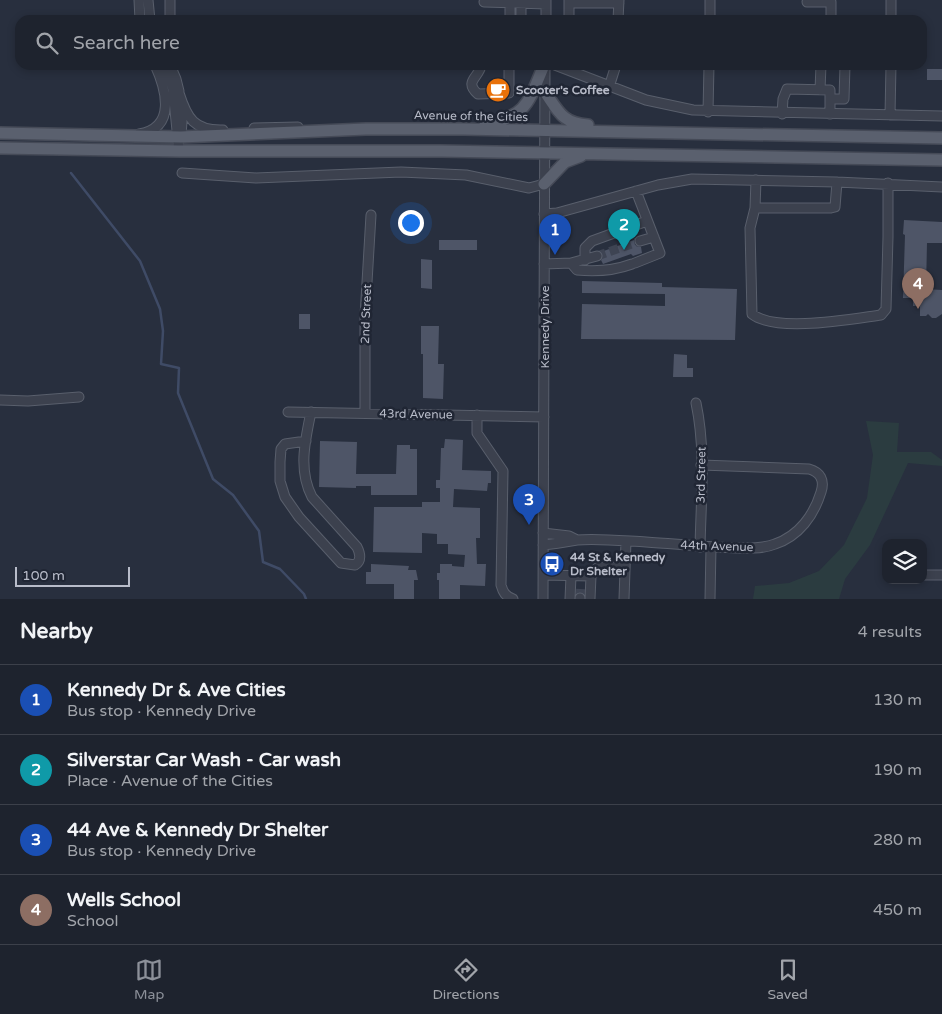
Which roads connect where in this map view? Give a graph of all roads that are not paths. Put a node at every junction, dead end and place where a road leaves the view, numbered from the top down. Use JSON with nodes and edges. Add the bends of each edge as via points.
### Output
{"nodes":[{"id":1,"x":139,"y":0,"type":"edge"},
{"id":2,"x":148,"y":0,"type":"edge"},
{"id":3,"x":170,"y":0,"type":"edge"},
{"id":4,"x":710,"y":0,"type":"edge"},
{"id":5,"x":892,"y":0,"type":"edge"},
{"id":6,"x":569,"y":1,"type":"edge"},
{"id":7,"x":619,"y":1,"type":"edge"},
{"id":8,"x":484,"y":2,"type":"dead end"},
{"id":9,"x":546,"y":2,"type":"edge"},
{"id":10,"x":807,"y":2,"type":"dead end"},
{"id":11,"x":510,"y":3,"type":"junction"},
{"id":12,"x":521,"y":3,"type":"junction"},
{"id":13,"x":140,"y":15,"type":"edge"},
{"id":14,"x":150,"y":15,"type":"edge"},
{"id":15,"x":170,"y":15,"type":"edge"},
{"id":16,"x":510,"y":15,"type":"edge"},
{"id":17,"x":523,"y":15,"type":"edge"},
{"id":18,"x":546,"y":15,"type":"edge"},
{"id":19,"x":569,"y":15,"type":"edge"},
{"id":20,"x":618,"y":15,"type":"edge"},
{"id":21,"x":710,"y":15,"type":"edge"},
{"id":22,"x":830,"y":15,"type":"edge"},
{"id":23,"x":891,"y":15,"type":"edge"},
{"id":24,"x":157,"y":70,"type":"edge"},
{"id":25,"x":164,"y":70,"type":"edge"},
{"id":26,"x":172,"y":70,"type":"edge"},
{"id":27,"x":481,"y":70,"type":"edge"},
{"id":28,"x":509,"y":70,"type":"edge"},
{"id":29,"x":542,"y":70,"type":"edge"},
{"id":30,"x":544,"y":70,"type":"edge"},
{"id":31,"x":567,"y":70,"type":"edge"},
{"id":32,"x":614,"y":70,"type":"edge"},
{"id":33,"x":709,"y":70,"type":"edge"},
{"id":34,"x":821,"y":70,"type":"edge"},
{"id":35,"x":845,"y":70,"type":"edge"},
{"id":36,"x":891,"y":70,"type":"edge"},
{"id":37,"x":609,"y":87,"type":"junction"},
{"id":38,"x":820,"y":90,"type":"junction"},
{"id":39,"x":545,"y":92,"type":"junction"},
{"id":40,"x":179,"y":93,"type":"junction"},
{"id":41,"x":830,"y":99,"type":"junction"},
{"id":42,"x":708,"y":112,"type":"junction"},
{"id":43,"x":782,"y":114,"type":"junction"},
{"id":44,"x":830,"y":114,"type":"junction"},
{"id":45,"x":890,"y":115,"type":"junction"},
{"id":46,"x":942,"y":116,"type":"edge"},
{"id":47,"x":449,"y":129,"type":"junction"},
{"id":48,"x":350,"y":130,"type":"junction"},
{"id":49,"x":544,"y":130,"type":"junction"},
{"id":50,"x":0,"y":133,"type":"edge"},
{"id":51,"x":740,"y":134,"type":"junction"},
{"id":52,"x":124,"y":136,"type":"junction"},
{"id":53,"x":179,"y":136,"type":"junction"},
{"id":54,"x":942,"y":138,"type":"edge"},
{"id":55,"x":0,"y":148,"type":"edge"},
{"id":56,"x":179,"y":151,"type":"junction"},
{"id":57,"x":545,"y":153,"type":"junction"},
{"id":58,"x":588,"y":154,"type":"junction"},
{"id":59,"x":942,"y":160,"type":"edge"},
{"id":60,"x":182,"y":173,"type":"dead end"},
{"id":61,"x":756,"y":180,"type":"junction"},
{"id":62,"x":837,"y":182,"type":"junction"},
{"id":63,"x":544,"y":184,"type":"junction"},
{"id":64,"x":888,"y":184,"type":"junction"},
{"id":65,"x":942,"y":187,"type":"edge"},
{"id":66,"x":636,"y":191,"type":"junction"},
{"id":67,"x":755,"y":208,"type":"junction"},
{"id":68,"x":544,"y":214,"type":"junction"},
{"id":69,"x":370,"y":215,"type":"dead end"},
{"id":70,"x":647,"y":221,"type":"junction"},
{"id":71,"x":654,"y":237,"type":"junction"},
{"id":72,"x":640,"y":241,"type":"tunnel mouth"},
{"id":73,"x":598,"y":256,"type":"tunnel mouth"},
{"id":74,"x":585,"y":260,"type":"junction"},
{"id":75,"x":571,"y":263,"type":"junction"},
{"id":76,"x":544,"y":264,"type":"junction"},
{"id":77,"x":79,"y":397,"type":"dead end"},
{"id":78,"x":0,"y":400,"type":"edge"},
{"id":79,"x":696,"y":404,"type":"dead end"},
{"id":80,"x":288,"y":412,"type":"dead end"},
{"id":81,"x":311,"y":412,"type":"junction"},
{"id":82,"x":365,"y":413,"type":"junction"},
{"id":83,"x":477,"y":415,"type":"junction"},
{"id":84,"x":544,"y":417,"type":"junction"},
{"id":85,"x":306,"y":441,"type":"junction"},
{"id":86,"x":701,"y":465,"type":"junction"},
{"id":87,"x":543,"y":532,"type":"junction"},
{"id":88,"x":578,"y":540,"type":"junction"},
{"id":89,"x":626,"y":541,"type":"junction"},
{"id":90,"x":543,"y":545,"type":"junction"},
{"id":91,"x":700,"y":546,"type":"junction"},
{"id":92,"x":711,"y":547,"type":"junction"},
{"id":93,"x":625,"y":568,"type":"junction"},
{"id":94,"x":543,"y":575,"type":"junction"},
{"id":95,"x":927,"y":575,"type":"edge"},
{"id":96,"x":942,"y":575,"type":"edge"},
{"id":97,"x":571,"y":576,"type":"junction"},
{"id":98,"x":591,"y":576,"type":"junction"},
{"id":99,"x":513,"y":599,"type":"edge"},
{"id":100,"x":543,"y":599,"type":"edge"},
{"id":101,"x":570,"y":599,"type":"edge"},
{"id":102,"x":590,"y":599,"type":"edge"},
{"id":103,"x":624,"y":599,"type":"edge"},
{"id":104,"x":710,"y":599,"type":"edge"}],
"edges":[{"from":1,"to":13,"type":"street"},
{"from":2,"to":14,"type":"street"},
{"from":3,"to":15,"type":"street"},
{"from":4,"to":21,"type":"street"},
{"from":5,"to":23,"type":"street"},
{"from":6,"to":7,"type":"street"},
{"from":6,"to":19,"type":"street"},
{"from":7,"to":20,"type":"street"},
{"from":8,"to":11,"type":"street"},
{"from":9,"to":12,"type":"street"},
{"from":9,"to":18,"type":"street"},
{"from":10,"to":22,"type":"street","via":[[831,2]]},
{"from":11,"to":12,"type":"street"},
{"from":11,"to":16,"type":"street"},
{"from":12,"to":17,"type":"street"},
{"from":24,"to":52,"type":"street","via":[[164,88],[166,106],[163,117],[146,132]]},
{"from":25,"to":53,"type":"street","via":[[173,90]]},
{"from":26,"to":40,"type":"street"},
{"from":27,"to":28,"type":"street","via":[[472,85],[478,94],[509,93]]},
{"from":29,"to":47,"type":"main road","via":[[526,105],[510,118]]},
{"from":30,"to":39,"type":"street","name":"Kennedy Drive"},
{"from":31,"to":37,"type":"street"},
{"from":32,"to":37,"type":"street"},
{"from":33,"to":42,"type":"street"},
{"from":34,"to":38,"type":"street"},
{"from":35,"to":41,"type":"street","via":[[844,99]]},
{"from":36,"to":45,"type":"street"},
{"from":37,"to":42,"type":"street","via":[[662,105]]},
{"from":38,"to":41,"type":"street","via":[[830,90]]},
{"from":38,"to":43,"type":"street","via":[[788,89],[783,99]]},
{"from":39,"to":49,"type":"street","name":"Kennedy Drive"},
{"from":39,"to":51,"type":"main road","via":[[562,116],[575,124]]},
{"from":40,"to":48,"type":"street","via":[[186,114],[208,130],[287,127]]},
{"from":40,"to":53,"type":"street","via":[[182,122]]},
{"from":41,"to":44,"type":"street"},
{"from":42,"to":43,"type":"street"},
{"from":43,"to":44,"type":"street"},
{"from":44,"to":45,"type":"street"},
{"from":45,"to":46,"type":"street"},
{"from":47,"to":48,"type":"main road","name":"Avenue of the Cities"},
{"from":47,"to":49,"type":"main road","name":"Avenue of the Cities"},
{"from":48,"to":53,"type":"main road","name":"Avenue of the Cities"},
{"from":49,"to":51,"type":"main road","name":"Avenue of the Cities"},
{"from":49,"to":57,"type":"street","name":"Kennedy Drive"},
{"from":50,"to":52,"type":"main road","name":"Avenue of the Cities"},
{"from":51,"to":54,"type":"main road","name":"Avenue of the Cities"},
{"from":52,"to":53,"type":"main road","name":"Avenue of the Cities"},
{"from":53,"to":56,"type":"street"},
{"from":55,"to":56,"type":"main road"},
{"from":56,"to":57,"type":"main road"},
{"from":57,"to":58,"type":"main road"},
{"from":57,"to":63,"type":"street","name":"Kennedy Drive"},
{"from":58,"to":59,"type":"main road"},
{"from":58,"to":63,"type":"main road","via":[[565,162]]},
{"from":60,"to":63,"type":"street","via":[[256,178],[434,173],[474,176],[530,188]]},
{"from":61,"to":62,"type":"street"},
{"from":61,"to":66,"type":"street","via":[[692,179]]},
{"from":61,"to":67,"type":"street"},
{"from":62,"to":64,"type":"street"},
{"from":62,"to":67,"type":"street","via":[[835,207]]},
{"from":63,"to":68,"type":"street","name":"Kennedy Drive"},
{"from":64,"to":65,"type":"street"},
{"from":64,"to":67,"type":"street","via":[[886,309],[881,315],[816,324],[782,323],[755,317],[752,314],[750,228]]},
{"from":66,"to":68,"type":"street"},
{"from":66,"to":70,"type":"street"},
{"from":68,"to":76,"type":"street","name":"Kennedy Drive"},
{"from":69,"to":82,"type":"street","name":"2nd Street"},
{"from":70,"to":71,"type":"street"},
{"from":70,"to":74,"type":"street","via":[[592,241],[585,248]]},
{"from":71,"to":72,"type":"street"},
{"from":71,"to":75,"type":"street","via":[[660,253],[615,270],[577,270]]},
{"from":73,"to":74,"type":"street"},
{"from":74,"to":75,"type":"street"},
{"from":75,"to":76,"type":"street"},
{"from":76,"to":84,"type":"street","name":"Kennedy Drive"},
{"from":77,"to":78,"type":"street"},
{"from":79,"to":86,"type":"street","name":"3rd Street","via":[[701,434]]},
{"from":80,"to":81,"type":"street","name":"43rd Avenue"},
{"from":81,"to":82,"type":"street","name":"43rd Avenue"},
{"from":81,"to":85,"type":"street"},
{"from":82,"to":83,"type":"street","name":"43rd Avenue"},
{"from":83,"to":84,"type":"street","name":"43rd Avenue"},
{"from":83,"to":99,"type":"street","via":[[477,433],[502,471],[501,584],[503,592]]},
{"from":84,"to":87,"type":"street","name":"Kennedy Drive"},
{"from":85,"to":85,"type":"street","via":[[304,474],[307,487],[312,497],[357,547],[360,559],[355,565],[341,563],[285,497],[280,481],[281,448],[285,444]]},
{"from":86,"to":91,"type":"street","name":"3rd Street"},
{"from":86,"to":92,"type":"street","name":"44th Avenue","via":[[809,469],[818,473],[823,483],[809,518],[785,540],[767,547]]},
{"from":87,"to":88,"type":"street","name":"44th Avenue"},
{"from":87,"to":90,"type":"street","name":"Kennedy Drive"},
{"from":88,"to":89,"type":"street","name":"44th Avenue"},
{"from":88,"to":90,"type":"street","name":"44th Avenue"},
{"from":89,"to":91,"type":"street","name":"44th Avenue"},
{"from":89,"to":93,"type":"street"},
{"from":90,"to":94,"type":"street","name":"Kennedy Drive"},
{"from":91,"to":92,"type":"street","name":"44th Avenue"},
{"from":92,"to":104,"type":"street"},
{"from":93,"to":98,"type":"street","via":[[598,567]]},
{"from":93,"to":103,"type":"street"},
{"from":94,"to":97,"type":"street"},
{"from":94,"to":100,"type":"street","name":"Kennedy Drive"},
{"from":95,"to":96,"type":"street"},
{"from":97,"to":98,"type":"street","via":[[581,581]]},
{"from":97,"to":101,"type":"street"},
{"from":98,"to":102,"type":"street"}]}
